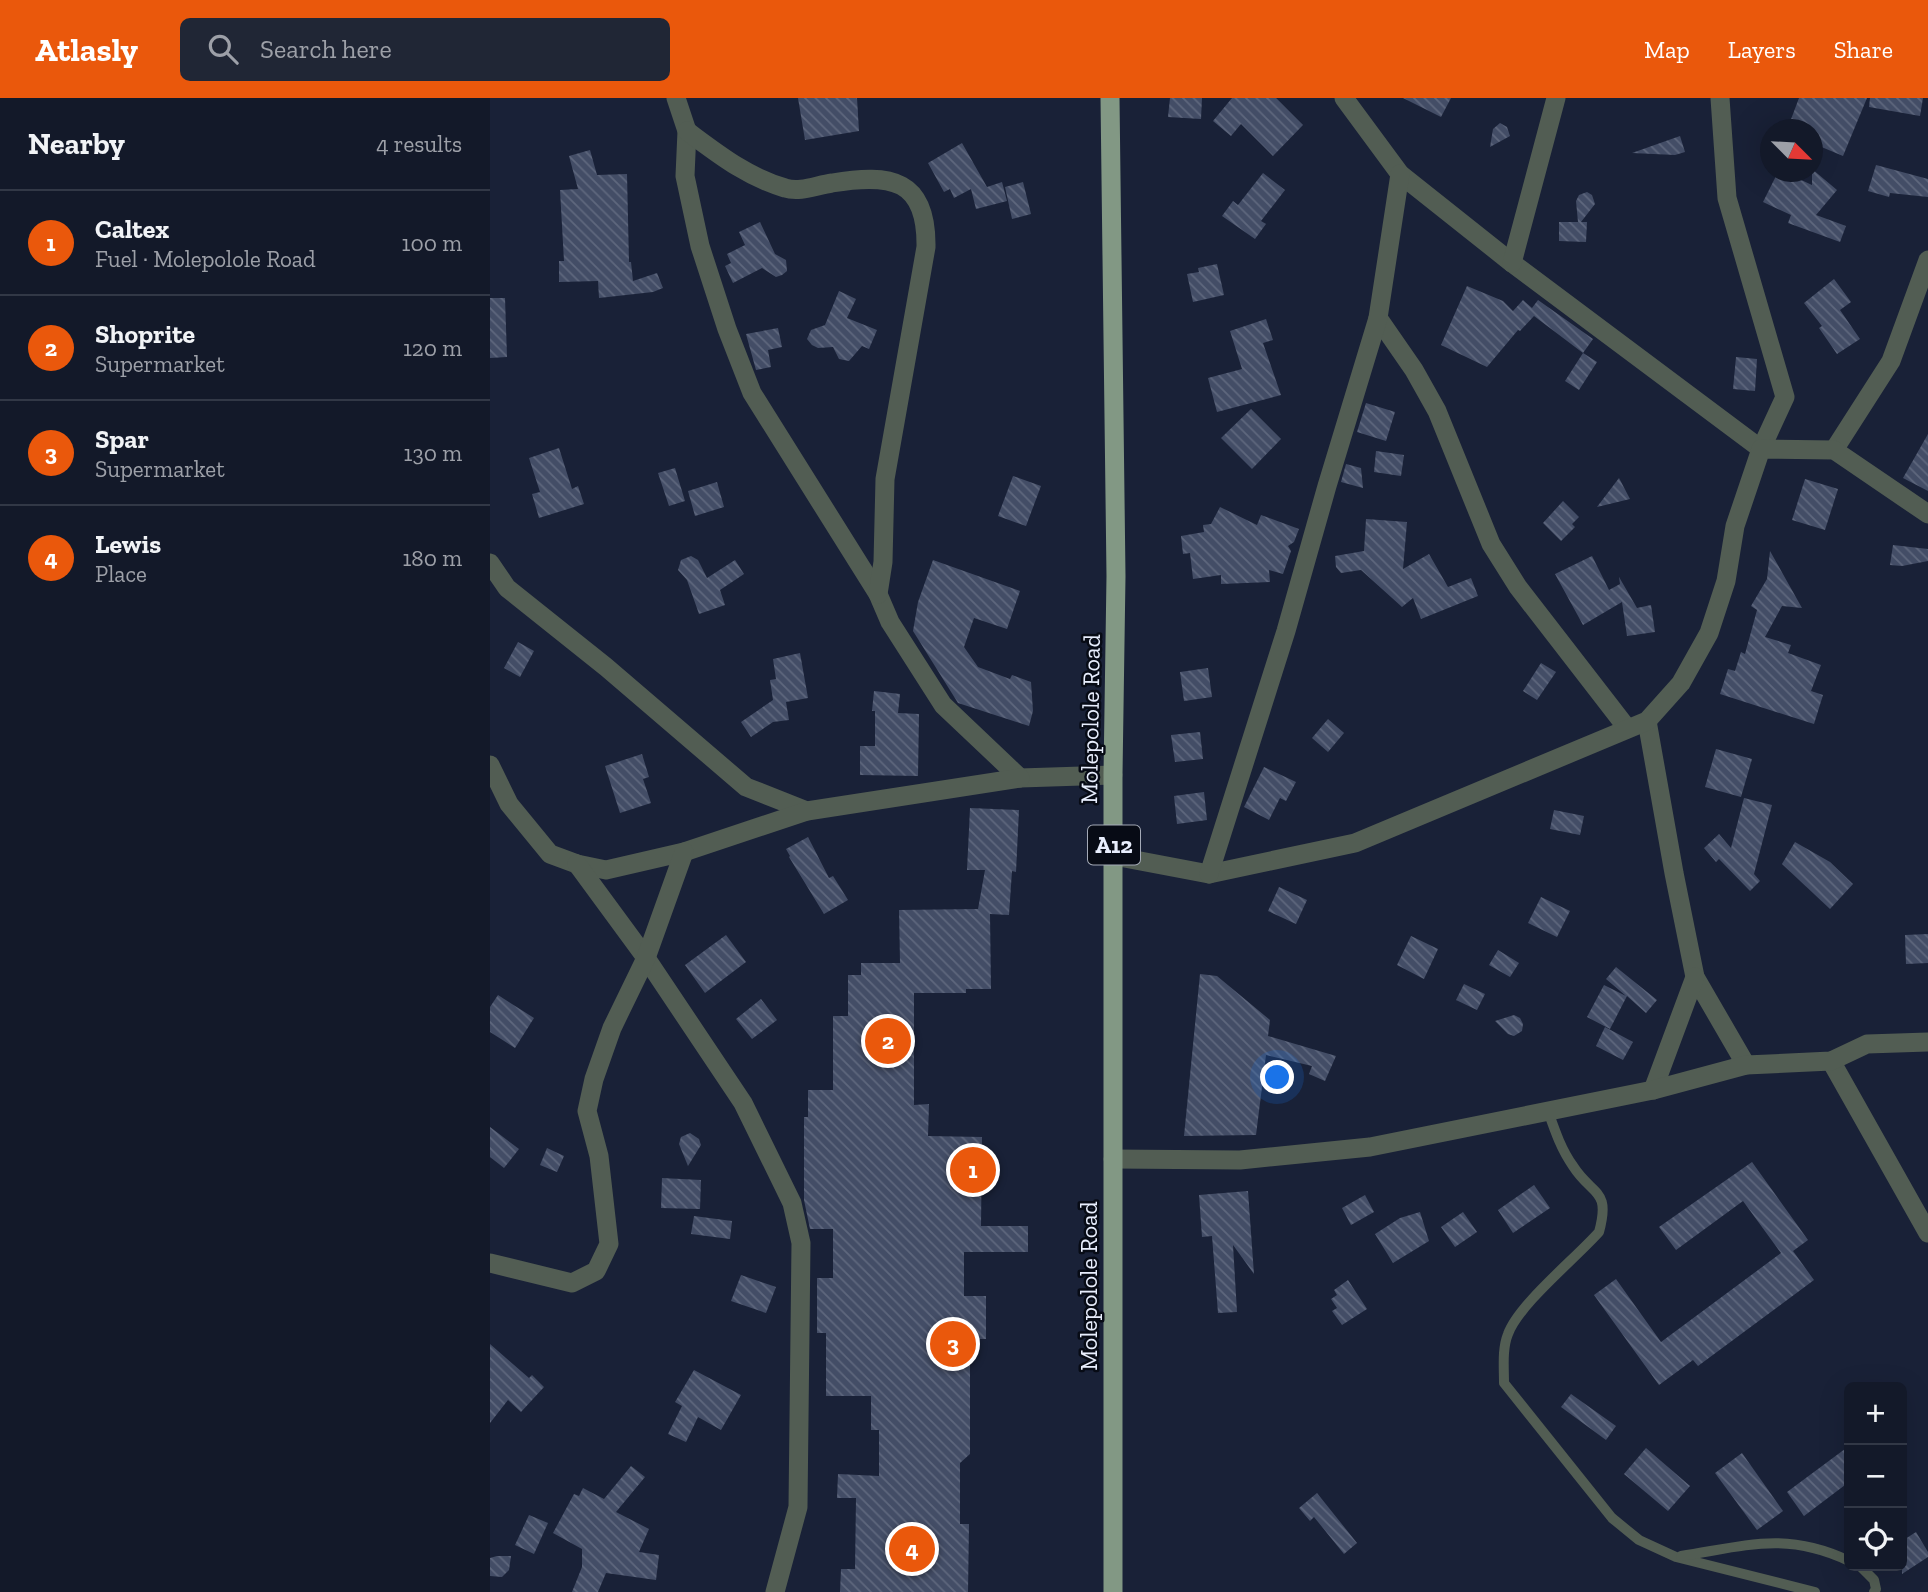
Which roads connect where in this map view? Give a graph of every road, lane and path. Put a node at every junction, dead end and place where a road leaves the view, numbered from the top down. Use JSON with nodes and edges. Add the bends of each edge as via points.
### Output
{"nodes":[{"id":1,"x":676,"y":98,"type":"edge"},
{"id":2,"x":1110,"y":98,"type":"edge"},
{"id":3,"x":1344,"y":98,"type":"edge"},
{"id":4,"x":1556,"y":98,"type":"edge"},
{"id":5,"x":1720,"y":98,"type":"edge"},
{"id":6,"x":687,"y":131,"type":"junction"},
{"id":7,"x":1400,"y":174,"type":"junction"},
{"id":8,"x":1928,"y":260,"type":"edge"},
{"id":9,"x":1512,"y":263,"type":"junction"},
{"id":10,"x":1378,"y":318,"type":"junction"},
{"id":11,"x":1761,"y":449,"type":"junction"},
{"id":12,"x":1834,"y":450,"type":"junction"},
{"id":13,"x":1928,"y":514,"type":"edge"},
{"id":14,"x":490,"y":563,"type":"edge"},
{"id":15,"x":878,"y":594,"type":"junction"},
{"id":16,"x":1647,"y":721,"type":"junction"},
{"id":17,"x":1627,"y":728,"type":"junction"},
{"id":18,"x":490,"y":765,"type":"edge"},
{"id":19,"x":1113,"y":775,"type":"junction"},
{"id":20,"x":1020,"y":778,"type":"junction"},
{"id":21,"x":807,"y":811,"type":"junction"},
{"id":22,"x":684,"y":852,"type":"junction"},
{"id":23,"x":1114,"y":856,"type":"junction"},
{"id":24,"x":577,"y":864,"type":"junction"},
{"id":25,"x":1209,"y":874,"type":"junction"},
{"id":26,"x":646,"y":958,"type":"junction"},
{"id":27,"x":1695,"y":977,"type":"junction"},
{"id":28,"x":1928,"y":1042,"type":"edge"},
{"id":29,"x":1831,"y":1061,"type":"junction"},
{"id":30,"x":1746,"y":1065,"type":"junction"},
{"id":31,"x":1653,"y":1090,"type":"junction"},
{"id":32,"x":1548,"y":1111,"type":"junction"},
{"id":33,"x":1113,"y":1160,"type":"junction"},
{"id":34,"x":1928,"y":1233,"type":"edge"},
{"id":35,"x":490,"y":1263,"type":"edge"},
{"id":36,"x":1676,"y":1557,"type":"junction"},
{"id":37,"x":1844,"y":1558,"type":"edge"},
{"id":38,"x":1865,"y":1571,"type":"edge"},
{"id":39,"x":775,"y":1592,"type":"edge"},
{"id":40,"x":1113,"y":1592,"type":"edge"},
{"id":41,"x":1815,"y":1592,"type":"edge"},
{"id":42,"x":1874,"y":1592,"type":"edge"}],
"edges":[{"from":1,"to":6,"type":"street"},
{"from":2,"to":19,"type":"main road","name":"Molepolole Road","number":"A12","via":[[1116,576]]},
{"from":3,"to":7,"type":"street"},
{"from":4,"to":9,"type":"street"},
{"from":5,"to":11,"type":"street","via":[[1727,198],[1785,397]]},
{"from":6,"to":15,"type":"street","via":[[685,176],[700,246],[752,393]]},
{"from":6,"to":15,"type":"street","via":[[736,168],[787,189],[885,180],[914,194],[922,209],[926,247],[885,479]]},
{"from":7,"to":9,"type":"street"},
{"from":7,"to":10,"type":"street"},
{"from":8,"to":12,"type":"street","via":[[1891,361]]},
{"from":9,"to":11,"type":"street"},
{"from":10,"to":17,"type":"street","via":[[1437,411],[1498,555]]},
{"from":10,"to":25,"type":"street"},
{"from":11,"to":12,"type":"street"},
{"from":11,"to":16,"type":"street","via":[[1735,526],[1726,581],[1709,633],[1681,683]]},
{"from":12,"to":13,"type":"street"},
{"from":14,"to":21,"type":"street","via":[[506,588],[746,787]]},
{"from":15,"to":20,"type":"street","via":[[890,622],[943,705]]},
{"from":16,"to":17,"type":"street"},
{"from":16,"to":27,"type":"street"},
{"from":17,"to":25,"type":"street","via":[[1355,843]]},
{"from":18,"to":24,"type":"street","via":[[509,804],[550,854]]},
{"from":19,"to":20,"type":"street"},
{"from":19,"to":23,"type":"main road","name":"Molepolole Road","number":"A12"},
{"from":20,"to":21,"type":"street"},
{"from":21,"to":22,"type":"street"},
{"from":22,"to":24,"type":"street","via":[[606,870]]},
{"from":22,"to":26,"type":"street"},
{"from":23,"to":25,"type":"street"},
{"from":23,"to":33,"type":"main road","name":"Molepolole Road","number":"A12"},
{"from":24,"to":26,"type":"street"},
{"from":26,"to":35,"type":"street","via":[[612,1028],[587,1111],[599,1156],[609,1244],[596,1271],[572,1283]]},
{"from":26,"to":39,"type":"street","via":[[743,1103],[792,1203],[801,1243],[798,1507]]},
{"from":27,"to":30,"type":"street"},
{"from":27,"to":31,"type":"street"},
{"from":28,"to":29,"type":"street","via":[[1867,1044]]},
{"from":29,"to":30,"type":"street"},
{"from":29,"to":34,"type":"street"},
{"from":30,"to":31,"type":"street"},
{"from":31,"to":32,"type":"street"},
{"from":32,"to":33,"type":"street","via":[[1370,1147],[1240,1160]]},
{"from":32,"to":36,"type":"lane","via":[[1560,1146],[1576,1171],[1597,1191],[1604,1215],[1599,1232],[1518,1315],[1507,1335],[1504,1383],[1612,1518],[1639,1540]]},
{"from":33,"to":40,"type":"main road","name":"Molepolole Road","number":"A12"},
{"from":36,"to":37,"type":"lane","via":[[1770,1542],[1800,1544]]},
{"from":36,"to":41,"type":"lane"},
{"from":38,"to":42,"type":"lane","via":[[1874,1580]]}]}
